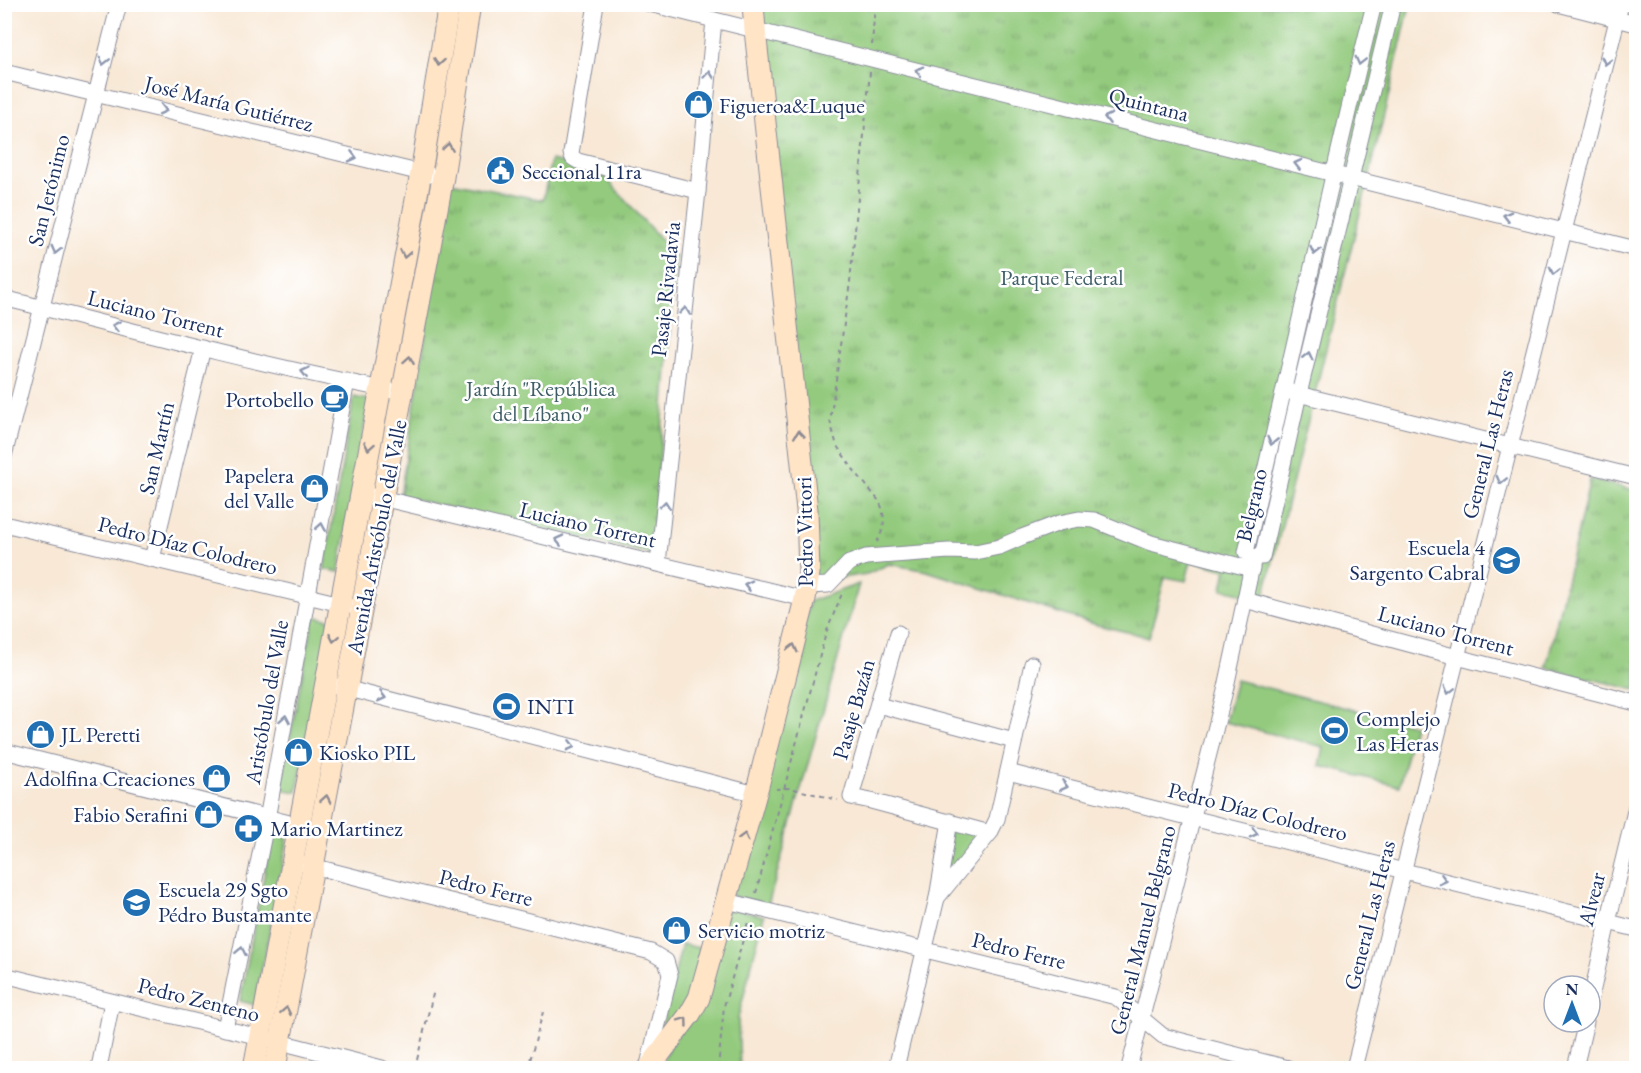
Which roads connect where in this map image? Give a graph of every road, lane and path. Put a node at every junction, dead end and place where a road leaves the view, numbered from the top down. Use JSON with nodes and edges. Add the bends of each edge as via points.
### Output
{"nodes":[{"id":1,"x":118,"y":4,"type":"edge"},
{"id":2,"x":448,"y":4,"type":"edge"},
{"id":3,"x":470,"y":4,"type":"edge"},
{"id":4,"x":596,"y":4,"type":"edge"},
{"id":5,"x":650,"y":4,"type":"edge"},
{"id":6,"x":753,"y":4,"type":"edge"},
{"id":7,"x":1374,"y":4,"type":"edge"},
{"id":8,"x":1393,"y":4,"type":"edge"},
{"id":9,"x":1558,"y":4,"type":"edge"},
{"id":10,"x":1619,"y":12,"type":"edge"},
{"id":11,"x":714,"y":20,"type":"junction"},
{"id":12,"x":1636,"y":24,"type":"edge"},
{"id":13,"x":755,"y":30,"type":"junction"},
{"id":14,"x":4,"y":72,"type":"edge"},
{"id":15,"x":96,"y":94,"type":"junction"},
{"id":16,"x":421,"y":173,"type":"junction"},
{"id":17,"x":1332,"y":173,"type":"junction"},
{"id":18,"x":443,"y":177,"type":"junction"},
{"id":19,"x":1351,"y":178,"type":"junction"},
{"id":20,"x":698,"y":191,"type":"junction"},
{"id":21,"x":1564,"y":230,"type":"junction"},
{"id":22,"x":1636,"y":249,"type":"edge"},
{"id":23,"x":4,"y":298,"type":"edge"},
{"id":24,"x":42,"y":308,"type":"junction"},
{"id":25,"x":203,"y":348,"type":"junction"},
{"id":26,"x":347,"y":381,"type":"junction"},
{"id":27,"x":380,"y":388,"type":"junction"},
{"id":28,"x":1292,"y":392,"type":"junction"},
{"id":29,"x":403,"y":393,"type":"junction"},
{"id":30,"x":1510,"y":446,"type":"junction"},
{"id":31,"x":4,"y":456,"type":"edge"},
{"id":32,"x":1636,"y":477,"type":"edge"},
{"id":33,"x":361,"y":492,"type":"junction"},
{"id":34,"x":383,"y":499,"type":"junction"},
{"id":35,"x":4,"y":524,"type":"edge"},
{"id":36,"x":152,"y":560,"type":"junction"},
{"id":37,"x":658,"y":563,"type":"junction"},
{"id":38,"x":1253,"y":563,"type":"junction"},
{"id":39,"x":807,"y":593,"type":"junction"},
{"id":40,"x":308,"y":597,"type":"junction"},
{"id":41,"x":1245,"y":600,"type":"junction"},
{"id":42,"x":341,"y":605,"type":"junction"},
{"id":43,"x":362,"y":609,"type":"junction"},
{"id":44,"x":898,"y":633,"type":"dead end"},
{"id":45,"x":1457,"y":657,"type":"junction"},
{"id":46,"x":1032,"y":664,"type":"dead end"},
{"id":47,"x":325,"y":684,"type":"junction"},
{"id":48,"x":347,"y":688,"type":"junction"},
{"id":49,"x":1636,"y":703,"type":"edge"},
{"id":50,"x":878,"y":705,"type":"junction"},
{"id":51,"x":1014,"y":741,"type":"junction"},
{"id":52,"x":4,"y":751,"type":"edge"},
{"id":53,"x":1008,"y":771,"type":"junction"},
{"id":54,"x":757,"y":790,"type":"junction"},
{"id":55,"x":849,"y":799,"type":"junction"},
{"id":56,"x":1636,"y":807,"type":"edge"},
{"id":57,"x":1193,"y":818,"type":"junction"},
{"id":58,"x":267,"y":819,"type":"junction"},
{"id":59,"x":950,"y":821,"type":"junction"},
{"id":60,"x":299,"y":826,"type":"junction"},
{"id":61,"x":321,"y":831,"type":"junction"},
{"id":62,"x":990,"y":833,"type":"junction"},
{"id":63,"x":293,"y":861,"type":"junction"},
{"id":64,"x":314,"y":867,"type":"junction"},
{"id":65,"x":1403,"y":870,"type":"junction"},
{"id":66,"x":937,"y":898,"type":"junction"},
{"id":67,"x":727,"y":901,"type":"junction"},
{"id":68,"x":1608,"y":922,"type":"junction"},
{"id":69,"x":1636,"y":929,"type":"edge"},
{"id":70,"x":924,"y":949,"type":"junction"},
{"id":71,"x":1596,"y":974,"type":"edge"},
{"id":72,"x":4,"y":975,"type":"edge"},
{"id":73,"x":434,"y":990,"type":"dead end"},
{"id":74,"x":112,"y":1002,"type":"junction"},
{"id":75,"x":543,"y":1012,"type":"dead end"},
{"id":76,"x":1143,"y":1019,"type":"junction"},
{"id":77,"x":225,"y":1029,"type":"junction"},
{"id":78,"x":1583,"y":1034,"type":"edge"},
{"id":79,"x":270,"y":1040,"type":"junction"},
{"id":80,"x":99,"y":1068,"type":"edge"},
{"id":81,"x":254,"y":1068,"type":"edge"},
{"id":82,"x":275,"y":1068,"type":"edge"},
{"id":83,"x":382,"y":1068,"type":"edge"},
{"id":84,"x":415,"y":1068,"type":"edge"},
{"id":85,"x":528,"y":1068,"type":"edge"},
{"id":86,"x":648,"y":1068,"type":"edge"},
{"id":87,"x":896,"y":1068,"type":"edge"},
{"id":88,"x":1129,"y":1068,"type":"edge"},
{"id":89,"x":1288,"y":1068,"type":"edge"},
{"id":90,"x":1354,"y":1068,"type":"edge"},
{"id":91,"x":1575,"y":1068,"type":"edge"}],
"edges":[{"from":1,"to":15,"type":"street","name":"San Jerónimo","one_way":true},
{"from":2,"to":16,"type":"main road","name":"Avenida Aristóbulo del Valle","one_way":true},
{"from":18,"to":3,"type":"main road","name":"Avenida Aristóbulo del Valle","one_way":true},
{"from":4,"to":20,"type":"street","via":[[573,158]]},
{"from":5,"to":11,"type":"street","name":"Quintana"},
{"from":6,"to":13,"type":"main road","name":"Pedro Vittori"},
{"from":7,"to":17,"type":"street","name":"Belgrano","one_way":true},
{"from":8,"to":19,"type":"street","name":"Belgrano"},
{"from":9,"to":10,"type":"street"},
{"from":10,"to":12,"type":"street"},
{"from":10,"to":21,"type":"street","name":"General Las Heras","one_way":true},
{"from":11,"to":13,"type":"street","name":"Quintana"},
{"from":20,"to":11,"type":"street","name":"Pasaje Rivadavia","one_way":true},
{"from":17,"to":13,"type":"street","name":"Quintana","one_way":true},
{"from":39,"to":13,"type":"main road","name":"Pedro Vittori","one_way":true,"via":[[807,510]]},
{"from":14,"to":15,"type":"street","name":"José María Gutiérrez"},
{"from":15,"to":16,"type":"street","name":"José María Gutiérrez","one_way":true},
{"from":15,"to":24,"type":"street","name":"San Jerónimo","one_way":true},
{"from":16,"to":18,"type":"street","name":"José María Gutiérrez"},
{"from":16,"to":27,"type":"main road","name":"Avenida Aristóbulo del Valle","one_way":true},
{"from":17,"to":19,"type":"street","name":"Quintana"},
{"from":17,"to":28,"type":"street","name":"Belgrano","one_way":true},
{"from":29,"to":18,"type":"main road","name":"Avenida Aristóbulo del Valle","one_way":true},
{"from":21,"to":19,"type":"street","name":"Quintana","one_way":true},
{"from":28,"to":19,"type":"street","name":"Belgrano","one_way":true},
{"from":37,"to":20,"type":"street","name":"Pasaje Rivadavia","one_way":true},
{"from":21,"to":22,"type":"street","name":"Quintana"},
{"from":21,"to":30,"type":"street","name":"General Las Heras","one_way":true},
{"from":23,"to":24,"type":"street","name":"Luciano Torrent"},
{"from":25,"to":24,"type":"street","name":"Luciano Torrent","one_way":true},
{"from":24,"to":31,"type":"street","name":"San Jerónimo"},
{"from":26,"to":25,"type":"street","name":"Luciano Torrent","one_way":true},
{"from":25,"to":36,"type":"street","name":"San Martín"},
{"from":26,"to":27,"type":"street","name":"Luciano Torrent"},
{"from":40,"to":26,"type":"street","name":"Aristóbulo del Valle","one_way":true},
{"from":27,"to":29,"type":"street","name":"Luciano Torrent"},
{"from":27,"to":33,"type":"main road","name":"Avenida Aristóbulo del Valle","one_way":true},
{"from":28,"to":30,"type":"street"},
{"from":28,"to":38,"type":"street","name":"Belgrano","via":[[1262,557]]},
{"from":29,"to":34,"type":"main road","name":"Avenida Aristóbulo del Valle"},
{"from":30,"to":32,"type":"street"},
{"from":30,"to":45,"type":"street","name":"General Las Heras","one_way":true},
{"from":33,"to":34,"type":"street","name":"Luciano Torrent"},
{"from":33,"to":42,"type":"main road","name":"Avenida Aristóbulo del Valle"},
{"from":37,"to":34,"type":"street","name":"Luciano Torrent","one_way":true},
{"from":34,"to":43,"type":"main road","name":"Avenida Aristóbulo del Valle"},
{"from":35,"to":36,"type":"street","name":"Pedro Díaz Colodrero"},
{"from":36,"to":40,"type":"street","name":"Pedro Díaz Colodrero"},
{"from":39,"to":37,"type":"street","name":"Luciano Torrent","one_way":true},
{"from":38,"to":39,"type":"street","via":[[1151,543],[1094,520],[1079,519],[975,552],[866,557],[849,563],[828,585]]},
{"from":38,"to":41,"type":"street","name":"General Manuel Belgrano"},
{"from":54,"to":39,"type":"main road","name":"Pedro Vittori","one_way":true},
{"from":40,"to":42,"type":"street","name":"Pedro Díaz Colodrero"},
{"from":58,"to":40,"type":"street","name":"Aristóbulo del Valle","one_way":true},
{"from":41,"to":45,"type":"street","name":"Luciano Torrent"},
{"from":41,"to":57,"type":"street","name":"General Manuel Belgrano"},
{"from":42,"to":43,"type":"street","name":"Pedro Díaz Colodrero"},
{"from":42,"to":47,"type":"main road","name":"Avenida Aristóbulo del Valle","one_way":true},
{"from":43,"to":48,"type":"main road","name":"Avenida Aristóbulo del Valle"},
{"from":44,"to":50,"type":"street","name":"Pasaje Bazán"},
{"from":45,"to":49,"type":"street","name":"Luciano Torrent"},
{"from":45,"to":65,"type":"street","name":"General Las Heras","one_way":true},
{"from":46,"to":51,"type":"street"},
{"from":47,"to":48,"type":"street"},
{"from":47,"to":60,"type":"main road","name":"Avenida Aristóbulo del Valle"},
{"from":48,"to":54,"type":"street","one_way":true},
{"from":61,"to":48,"type":"main road","name":"Avenida Aristóbulo del Valle","one_way":true},
{"from":50,"to":51,"type":"street"},
{"from":50,"to":55,"type":"street","name":"Pasaje Bazán"},
{"from":51,"to":53,"type":"street"},
{"from":52,"to":58,"type":"street"},
{"from":53,"to":57,"type":"street","name":"Pedro Díaz Colodrero","one_way":true},
{"from":53,"to":62,"type":"street"},
{"from":54,"to":55,"type":"path","via":[[790,788]]},
{"from":67,"to":54,"type":"main road","name":"Pedro Vittori","one_way":true},
{"from":55,"to":59,"type":"street"},
{"from":56,"to":68,"type":"street","name":"Alvear"},
{"from":57,"to":65,"type":"street","name":"Pedro Díaz Colodrero","one_way":true},
{"from":57,"to":76,"type":"street","name":"General Manuel Belgrano"},
{"from":58,"to":60,"type":"street"},
{"from":77,"to":58,"type":"street","name":"Aristóbulo del Valle","one_way":true},
{"from":59,"to":62,"type":"street"},
{"from":59,"to":66,"type":"street"},
{"from":60,"to":61,"type":"street"},
{"from":60,"to":63,"type":"main road","name":"Avenida Aristóbulo del Valle"},
{"from":61,"to":64,"type":"main road","name":"Avenida Aristóbulo del Valle"},
{"from":62,"to":66,"type":"street"},
{"from":63,"to":64,"type":"street","name":"Pedro Ferre"},
{"from":63,"to":79,"type":"main road","name":"Avenida Aristóbulo del Valle"},
{"from":79,"to":64,"type":"main road","name":"Avenida Aristóbulo del Valle","one_way":true},
{"from":64,"to":86,"type":"street","name":"Pedro Ferre","via":[[651,952],[666,961],[670,975]]},
{"from":65,"to":68,"type":"street","name":"Pedro Díaz Colodrero","one_way":true},
{"from":65,"to":90,"type":"street","name":"General Las Heras"},
{"from":66,"to":70,"type":"street"},
{"from":67,"to":70,"type":"street","name":"Pedro Ferre"},
{"from":86,"to":67,"type":"main road","name":"Pedro Vittori","one_way":true,"via":[[699,998]]},
{"from":68,"to":69,"type":"street","name":"Pedro Díaz Colodrero"},
{"from":68,"to":71,"type":"street","name":"Alvear"},
{"from":70,"to":76,"type":"street","name":"Pedro Ferre","via":[[1116,997]]},
{"from":70,"to":87,"type":"street"},
{"from":72,"to":74,"type":"street","name":"Pedro Zenteno"},
{"from":73,"to":84,"type":"path"},
{"from":74,"to":77,"type":"street","name":"Pedro Zenteno"},
{"from":74,"to":80,"type":"street"},
{"from":75,"to":85,"type":"path"},
{"from":76,"to":88,"type":"street","name":"General Manuel Belgrano"},
{"from":76,"to":89,"type":"street","name":"Pedro Ferre","via":[[1164,1036]]},
{"from":77,"to":79,"type":"street","name":"Pedro Zenteno"},
{"from":78,"to":91,"type":"street"},
{"from":79,"to":81,"type":"main road","name":"Avenida Aristóbulo del Valle"},
{"from":79,"to":82,"type":"main road","name":"Avenida Aristóbulo del Valle"},
{"from":79,"to":83,"type":"street","name":"Pedro Zenteno"}]}
